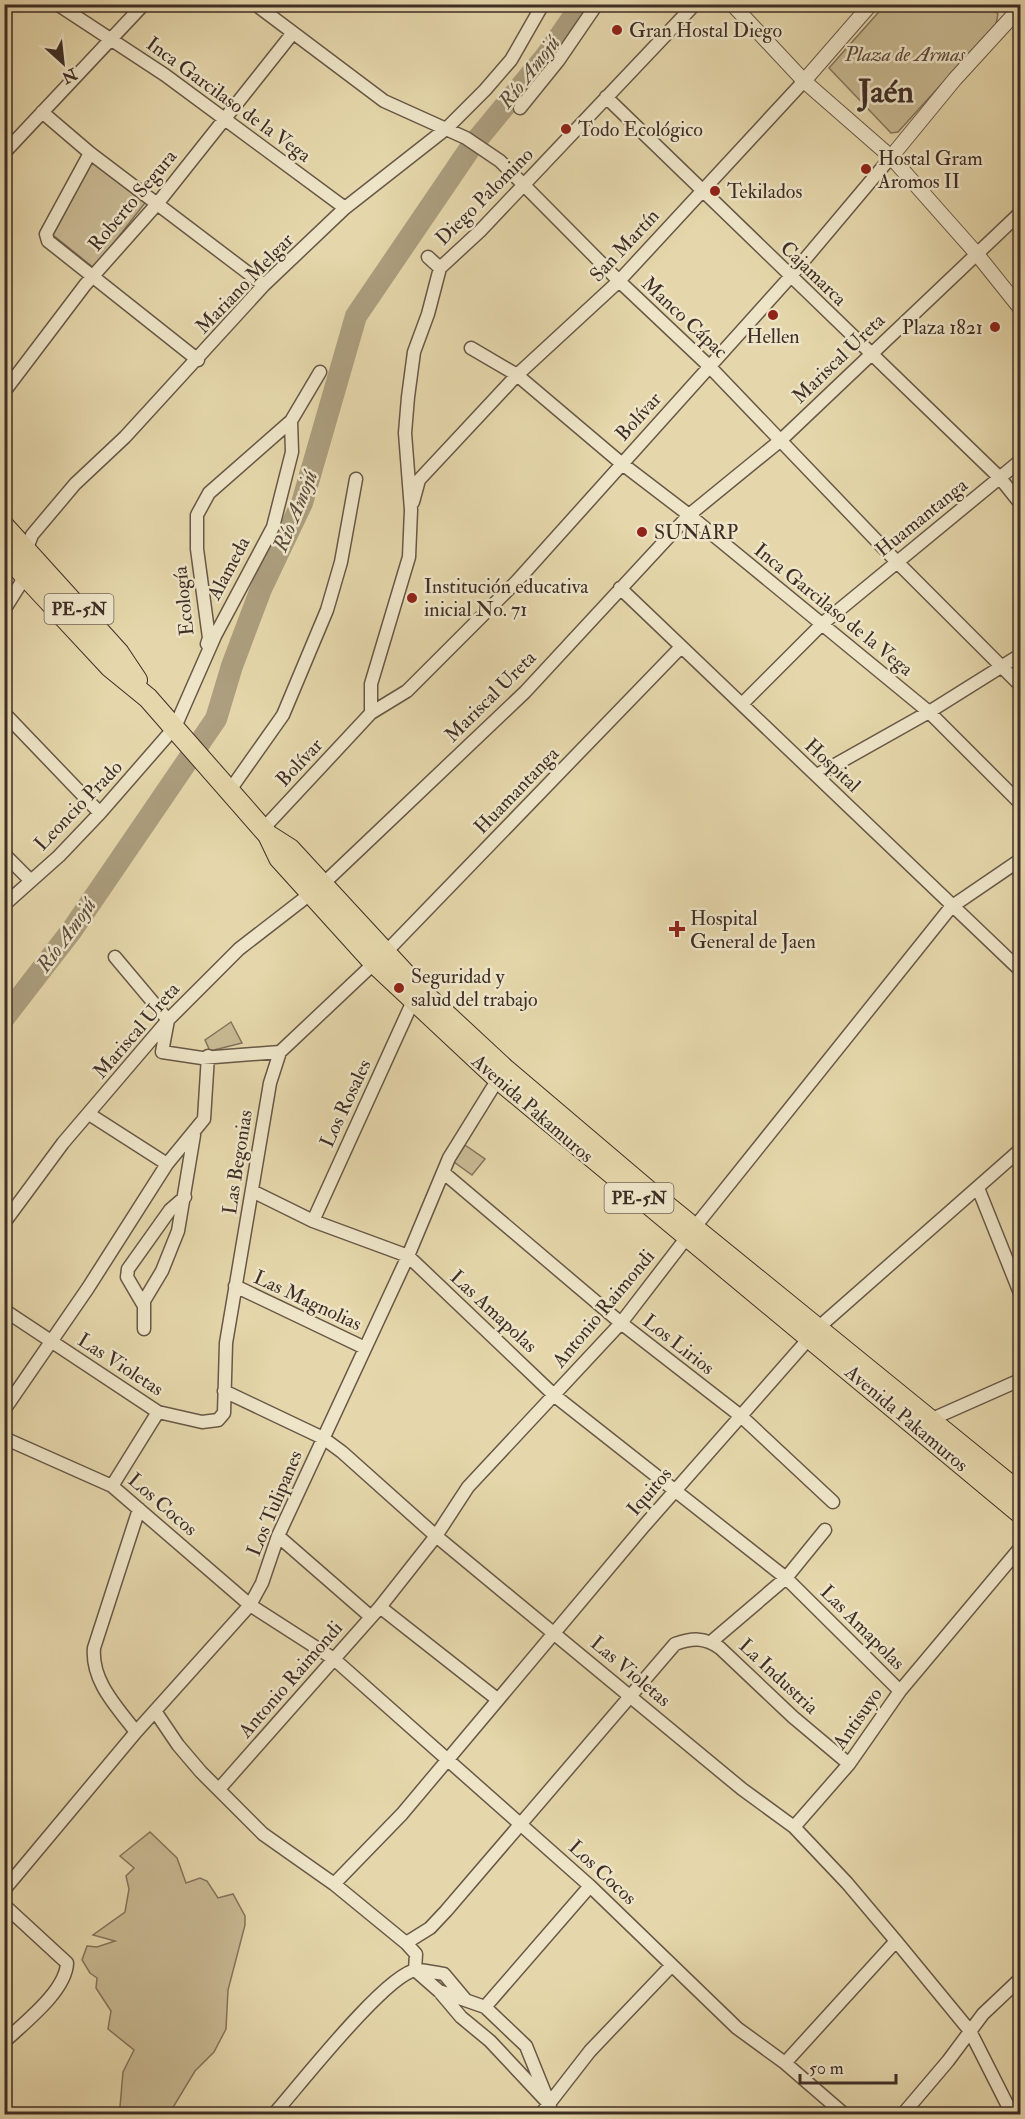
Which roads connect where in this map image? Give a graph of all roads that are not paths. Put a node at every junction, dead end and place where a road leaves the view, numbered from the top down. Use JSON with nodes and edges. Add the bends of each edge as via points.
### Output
{"nodes":[{"id":1,"x":57,"y":4,"type":"edge"},
{"id":2,"x":144,"y":4,"type":"edge"},
{"id":3,"x":255,"y":4,"type":"edge"},
{"id":4,"x":543,"y":4,"type":"edge"},
{"id":5,"x":597,"y":4,"type":"edge"},
{"id":6,"x":695,"y":4,"type":"edge"},
{"id":7,"x":732,"y":4,"type":"edge"},
{"id":8,"x":871,"y":4,"type":"edge"},
{"id":9,"x":1019,"y":7,"type":"edge"},
{"id":10,"x":292,"y":34,"type":"junction"},
{"id":11,"x":112,"y":38,"type":"junction"},
{"id":12,"x":804,"y":81,"type":"junction"},
{"id":13,"x":606,"y":97,"type":"junction"},
{"id":14,"x":520,"y":108,"type":"dead end"},
{"id":15,"x":42,"y":112,"type":"junction"},
{"id":16,"x":224,"y":119,"type":"junction"},
{"id":17,"x":447,"y":128,"type":"junction"},
{"id":18,"x":4,"y":153,"type":"edge"},
{"id":19,"x":90,"y":153,"type":"junction"},
{"id":20,"x":891,"y":157,"type":"junction"},
{"id":21,"x":525,"y":184,"type":"junction"},
{"id":22,"x":701,"y":191,"type":"junction"},
{"id":23,"x":157,"y":204,"type":"junction"},
{"id":24,"x":345,"y":208,"type":"junction"},
{"id":25,"x":1020,"y":213,"type":"edge"},
{"id":26,"x":976,"y":253,"type":"junction"},
{"id":27,"x":429,"y":257,"type":"dead end"},
{"id":28,"x":440,"y":268,"type":"junction"},
{"id":29,"x":92,"y":277,"type":"junction"},
{"id":30,"x":790,"y":277,"type":"junction"},
{"id":31,"x":619,"y":281,"type":"junction"},
{"id":32,"x":264,"y":285,"type":"junction"},
{"id":33,"x":1020,"y":308,"type":"edge"},
{"id":34,"x":471,"y":348,"type":"dead end"},
{"id":35,"x":871,"y":355,"type":"junction"},
{"id":36,"x":198,"y":360,"type":"junction"},
{"id":37,"x":710,"y":366,"type":"junction"},
{"id":38,"x":320,"y":372,"type":"dead end"},
{"id":39,"x":517,"y":375,"type":"junction"},
{"id":40,"x":4,"y":392,"type":"edge"},
{"id":41,"x":291,"y":421,"type":"junction"},
{"id":42,"x":781,"y":440,"type":"junction"},
{"id":43,"x":1020,"y":461,"type":"edge"},
{"id":44,"x":621,"y":463,"type":"junction"},
{"id":45,"x":1000,"y":478,"type":"junction"},
{"id":46,"x":356,"y":479,"type":"dead end"},
{"id":47,"x":1020,"y":503,"type":"edge"},
{"id":48,"x":411,"y":510,"type":"junction"},
{"id":49,"x":689,"y":515,"type":"junction"},
{"id":50,"x":4,"y":526,"type":"edge"},
{"id":51,"x":26,"y":549,"type":"junction"},
{"id":52,"x":4,"y":553,"type":"edge"},
{"id":53,"x":897,"y":562,"type":"junction"},
{"id":54,"x":22,"y":573,"type":"junction"},
{"id":55,"x":620,"y":588,"type":"junction"},
{"id":56,"x":4,"y":610,"type":"edge"},
{"id":57,"x":822,"y":624,"type":"junction"},
{"id":58,"x":681,"y":647,"type":"junction"},
{"id":59,"x":1020,"y":655,"type":"edge"},
{"id":60,"x":1002,"y":666,"type":"junction"},
{"id":61,"x":200,"y":672,"type":"junction"},
{"id":62,"x":1020,"y":686,"type":"edge"},
{"id":63,"x":148,"y":698,"type":"junction"},
{"id":64,"x":743,"y":703,"type":"junction"},
{"id":65,"x":929,"y":712,"type":"junction"},
{"id":66,"x":4,"y":713,"type":"edge"},
{"id":67,"x":371,"y":713,"type":"junction"},
{"id":68,"x":179,"y":733,"type":"junction"},
{"id":69,"x":817,"y":775,"type":"junction"},
{"id":70,"x":225,"y":785,"type":"junction"},
{"id":71,"x":1020,"y":802,"type":"edge"},
{"id":72,"x":100,"y":813,"type":"junction"},
{"id":73,"x":266,"y":832,"type":"junction"},
{"id":74,"x":4,"y":854,"type":"edge"},
{"id":75,"x":1020,"y":860,"type":"edge"},
{"id":76,"x":30,"y":880,"type":"junction"},
{"id":77,"x":317,"y":888,"type":"junction"},
{"id":78,"x":4,"y":905,"type":"edge"},
{"id":79,"x":951,"y":907,"type":"junction"},
{"id":80,"x":115,"y":957,"type":"dead end"},
{"id":81,"x":379,"y":958,"type":"junction"},
{"id":82,"x":1020,"y":970,"type":"edge"},
{"id":83,"x":413,"y":1001,"type":"junction"},
{"id":84,"x":168,"y":1020,"type":"junction"},
{"id":85,"x":280,"y":1052,"type":"junction"},
{"id":86,"x":208,"y":1056,"type":"junction"},
{"id":87,"x":498,"y":1079,"type":"junction"},
{"id":88,"x":89,"y":1114,"type":"junction"},
{"id":89,"x":195,"y":1131,"type":"junction"},
{"id":90,"x":1020,"y":1150,"type":"edge"},
{"id":91,"x":167,"y":1164,"type":"junction"},
{"id":92,"x":444,"y":1173,"type":"junction"},
{"id":93,"x":978,"y":1188,"type":"junction"},
{"id":94,"x":252,"y":1191,"type":"junction"},
{"id":95,"x":185,"y":1197,"type":"junction"},
{"id":96,"x":313,"y":1221,"type":"junction"},
{"id":97,"x":4,"y":1223,"type":"edge"},
{"id":98,"x":690,"y":1233,"type":"junction"},
{"id":99,"x":408,"y":1256,"type":"junction"},
{"id":100,"x":235,"y":1286,"type":"junction"},
{"id":101,"x":1020,"y":1293,"type":"edge"},
{"id":102,"x":144,"y":1306,"type":"junction"},
{"id":103,"x":4,"y":1311,"type":"edge"},
{"id":104,"x":621,"y":1323,"type":"junction"},
{"id":105,"x":144,"y":1329,"type":"dead end"},
{"id":106,"x":814,"y":1332,"type":"junction"},
{"id":107,"x":50,"y":1341,"type":"junction"},
{"id":108,"x":365,"y":1348,"type":"junction"},
{"id":109,"x":1020,"y":1380,"type":"edge"},
{"id":110,"x":224,"y":1391,"type":"junction"},
{"id":111,"x":555,"y":1396,"type":"junction"},
{"id":112,"x":4,"y":1410,"type":"edge"},
{"id":113,"x":158,"y":1412,"type":"junction"},
{"id":114,"x":224,"y":1413,"type":"joint"},
{"id":115,"x":742,"y":1418,"type":"junction"},
{"id":116,"x":932,"y":1419,"type":"junction"},
{"id":117,"x":4,"y":1438,"type":"edge"},
{"id":118,"x":323,"y":1438,"type":"junction"},
{"id":119,"x":112,"y":1485,"type":"junction"},
{"id":120,"x":676,"y":1491,"type":"junction"},
{"id":121,"x":1020,"y":1493,"type":"edge"},
{"id":122,"x":832,"y":1502,"type":"dead end"},
{"id":123,"x":139,"y":1509,"type":"junction"},
{"id":124,"x":1020,"y":1514,"type":"edge"},
{"id":125,"x":825,"y":1530,"type":"dead end"},
{"id":126,"x":278,"y":1536,"type":"junction"},
{"id":127,"x":436,"y":1536,"type":"junction"},
{"id":128,"x":1020,"y":1548,"type":"edge"},
{"id":129,"x":786,"y":1578,"type":"junction"},
{"id":130,"x":250,"y":1605,"type":"junction"},
{"id":131,"x":380,"y":1607,"type":"junction"},
{"id":132,"x":371,"y":1617,"type":"junction"},
{"id":133,"x":555,"y":1634,"type":"junction"},
{"id":134,"x":711,"y":1642,"type":"junction"},
{"id":135,"x":334,"y":1659,"type":"junction"},
{"id":136,"x":900,"y":1691,"type":"junction"},
{"id":137,"x":629,"y":1695,"type":"junction"},
{"id":138,"x":497,"y":1699,"type":"junction"},
{"id":139,"x":155,"y":1711,"type":"junction"},
{"id":140,"x":136,"y":1732,"type":"junction"},
{"id":141,"x":448,"y":1760,"type":"junction"},
{"id":142,"x":849,"y":1764,"type":"junction"},
{"id":143,"x":219,"y":1789,"type":"junction"},
{"id":144,"x":522,"y":1824,"type":"junction"},
{"id":145,"x":794,"y":1827,"type":"junction"},
{"id":146,"x":334,"y":1884,"type":"junction"},
{"id":147,"x":590,"y":1886,"type":"junction"},
{"id":148,"x":4,"y":1890,"type":"edge"},
{"id":149,"x":4,"y":1905,"type":"edge"},
{"id":150,"x":896,"y":1941,"type":"junction"},
{"id":151,"x":406,"y":1943,"type":"junction"},
{"id":152,"x":672,"y":1965,"type":"junction"},
{"id":153,"x":415,"y":1970,"type":"junction"},
{"id":154,"x":1020,"y":1982,"type":"edge"},
{"id":155,"x":439,"y":1991,"type":"junction"},
{"id":156,"x":465,"y":1999,"type":"junction"},
{"id":157,"x":485,"y":2007,"type":"junction"},
{"id":158,"x":970,"y":2031,"type":"junction"},
{"id":159,"x":4,"y":2042,"type":"edge"},
{"id":160,"x":785,"y":2063,"type":"junction"},
{"id":161,"x":550,"y":2105,"type":"junction"},
{"id":162,"x":1020,"y":2109,"type":"edge"},
{"id":163,"x":274,"y":2115,"type":"edge"},
{"id":164,"x":541,"y":2115,"type":"edge"},
{"id":165,"x":844,"y":2115,"type":"edge"},
{"id":166,"x":903,"y":2115,"type":"edge"},
{"id":167,"x":1013,"y":2115,"type":"edge"}],
"edges":[{"from":1,"to":11,"type":"street","name":"Inca Garcilaso de la Vega"},
{"from":2,"to":11,"type":"street"},
{"from":3,"to":10,"type":"street","name":"Manco Cápac"},
{"from":4,"to":17,"type":"street","name":"Mariano Melgar","via":[[511,60]]},
{"from":5,"to":14,"type":"street"},
{"from":6,"to":13,"type":"street","name":"Diego Palomino"},
{"from":7,"to":12,"type":"street"},
{"from":8,"to":12,"type":"street","name":"San Martín"},
{"from":9,"to":20,"type":"street","name":"Bolívar"},
{"from":10,"to":16,"type":"street","name":"Roberto Segura"},
{"from":10,"to":17,"type":"street","name":"Manco Cápac","via":[[384,101]]},
{"from":11,"to":15,"type":"street"},
{"from":11,"to":16,"type":"street","name":"Inca Garcilaso de la Vega"},
{"from":12,"to":20,"type":"street"},
{"from":12,"to":22,"type":"street","name":"San Martín"},
{"from":13,"to":21,"type":"street","name":"Diego Palomino"},
{"from":13,"to":22,"type":"street","name":"Cajamarca"},
{"from":15,"to":18,"type":"street"},
{"from":15,"to":19,"type":"street"},
{"from":16,"to":23,"type":"street","name":"Roberto Segura"},
{"from":16,"to":24,"type":"street","name":"Inca Garcilaso de la Vega"},
{"from":17,"to":21,"type":"street","name":"Manco Cápac","via":[[500,161]]},
{"from":17,"to":24,"type":"street","name":"Mariano Melgar"},
{"from":19,"to":23,"type":"street"},
{"from":19,"to":29,"type":"street","via":[[46,234],[51,245]]},
{"from":20,"to":26,"type":"street"},
{"from":20,"to":30,"type":"street","name":"Bolívar"},
{"from":21,"to":28,"type":"street","name":"Diego Palomino"},
{"from":21,"to":31,"type":"street","name":"Manco Cápac"},
{"from":22,"to":30,"type":"street","name":"Cajamarca"},
{"from":22,"to":31,"type":"street","name":"San Martín"},
{"from":23,"to":29,"type":"street","name":"Roberto Segura"},
{"from":23,"to":32,"type":"street"},
{"from":24,"to":32,"type":"street","name":"Mariano Melgar"},
{"from":25,"to":26,"type":"street","name":"Mariscal Ureta"},
{"from":26,"to":33,"type":"street"},
{"from":26,"to":35,"type":"street","name":"Mariscal Ureta"},
{"from":27,"to":28,"type":"street"},
{"from":28,"to":48,"type":"street","name":"Diego Palomino","via":[[414,352],[408,397],[405,433]]},
{"from":29,"to":36,"type":"street"},
{"from":29,"to":40,"type":"street","name":"Roberto Segura"},
{"from":30,"to":35,"type":"street","name":"Cajamarca"},
{"from":30,"to":37,"type":"street","name":"Bolívar"},
{"from":31,"to":37,"type":"street","name":"Manco Cápac"},
{"from":31,"to":39,"type":"street","name":"San Martín"},
{"from":32,"to":36,"type":"street","name":"Mariano Melgar"},
{"from":34,"to":39,"type":"street","name":"Inca Garcilaso de la Vega"},
{"from":35,"to":42,"type":"street","name":"Mariscal Ureta"},
{"from":35,"to":45,"type":"street","name":"Cajamarca"},
{"from":36,"to":51,"type":"street","name":"Mariano Melgar","via":[[75,484],[32,535]]},
{"from":37,"to":42,"type":"street","name":"Manco Cápac"},
{"from":37,"to":44,"type":"street","name":"Bolívar"},
{"from":38,"to":41,"type":"street"},
{"from":39,"to":44,"type":"street","name":"Inca Garcilaso de la Vega"},
{"from":39,"to":48,"type":"street","name":"San Martín","via":[[419,480]]},
{"from":41,"to":61,"type":"street","name":"Alameda","via":[[292,452],[273,527],[214,636]]},
{"from":41,"to":61,"type":"street","name":"Ecología","via":[[210,493],[197,515],[197,549],[209,638]]},
{"from":42,"to":49,"type":"street","name":"Mariscal Ureta"},
{"from":42,"to":53,"type":"street","name":"Manco Cápac"},
{"from":43,"to":45,"type":"street","name":"Huamantanga"},
{"from":44,"to":49,"type":"street","name":"Inca Garcilaso de la Vega"},
{"from":44,"to":67,"type":"street","name":"Bolívar","via":[[488,612],[407,691]]},
{"from":45,"to":47,"type":"street","name":"Cajamarca"},
{"from":45,"to":53,"type":"street","name":"Huamantanga"},
{"from":46,"to":70,"type":"street","via":[[341,562],[327,610],[283,715]]},
{"from":48,"to":67,"type":"street","name":"Diego Palomino","via":[[409,557],[371,684]]},
{"from":49,"to":55,"type":"street","name":"Mariscal Ureta"},
{"from":49,"to":57,"type":"street","name":"Inca Garcilaso de la Vega"},
{"from":50,"to":51,"type":"highway","number":"PE-5N"},
{"from":51,"to":54,"type":"street","name":"Mariano Melgar"},
{"from":51,"to":63,"type":"highway","number":"PE-5N","via":[[119,654]]},
{"from":52,"to":54,"type":"highway","number":"PE-5N"},
{"from":53,"to":57,"type":"street","name":"Huamantanga"},
{"from":53,"to":60,"type":"street","name":"Manco Cápac"},
{"from":54,"to":56,"type":"street","name":"Mariano Melgar","via":[[17,593]]},
{"from":54,"to":63,"type":"highway","number":"PE-5N","via":[[110,667]]},
{"from":55,"to":58,"type":"street","name":"Hospital"},
{"from":55,"to":77,"type":"street","name":"Mariscal Ureta","via":[[525,692]]},
{"from":57,"to":64,"type":"street","name":"Huamantanga"},
{"from":57,"to":65,"type":"street","name":"Inca Garcilaso de la Vega"},
{"from":58,"to":64,"type":"street","name":"Hospital"},
{"from":58,"to":81,"type":"street","name":"Huamantanga"},
{"from":59,"to":60,"type":"street"},
{"from":60,"to":62,"type":"street","name":"Manco Cápac"},
{"from":60,"to":65,"type":"street"},
{"from":61,"to":68,"type":"street","name":"Alameda"},
{"from":63,"to":68,"type":"highway","number":"PE-5N"},
{"from":64,"to":69,"type":"street","name":"Hospital"},
{"from":65,"to":69,"type":"street"},
{"from":65,"to":71,"type":"street","name":"Inca Garcilaso de la Vega"},
{"from":66,"to":72,"type":"street"},
{"from":67,"to":73,"type":"street","name":"Bolívar"},
{"from":68,"to":70,"type":"highway","name":"Avenida Pakamuros","number":"PE-5N"},
{"from":68,"to":72,"type":"street","name":"Leoncio Prado"},
{"from":69,"to":79,"type":"street","name":"Hospital"},
{"from":70,"to":73,"type":"highway","name":"Avenida Pakamuros","number":"PE-5N"},
{"from":72,"to":76,"type":"street","name":"Leoncio Prado"},
{"from":73,"to":77,"type":"highway","name":"Avenida Pakamuros","number":"PE-5N","via":[[279,858]]},
{"from":74,"to":76,"type":"street"},
{"from":75,"to":79,"type":"street","name":"Antonio Raimondi"},
{"from":76,"to":78,"type":"street","name":"Leoncio Prado"},
{"from":77,"to":81,"type":"highway","name":"Avenida Pakamuros","number":"PE-5N"},
{"from":77,"to":84,"type":"street","name":"Mariscal Ureta","via":[[239,949]]},
{"from":79,"to":82,"type":"street","name":"Hospital"},
{"from":79,"to":98,"type":"street","name":"Antonio Raimondi"},
{"from":80,"to":84,"type":"street"},
{"from":81,"to":83,"type":"highway","name":"Avenida Pakamuros","number":"PE-5N"},
{"from":81,"to":85,"type":"street","name":"Las Begonias"},
{"from":81,"to":98,"type":"highway","name":"Avenida Pakamuros","number":"PE-5N"},
{"from":83,"to":87,"type":"highway","name":"Avenida Pakamuros","number":"PE-5N"},
{"from":83,"to":96,"type":"street","name":"Los Rosales"},
{"from":84,"to":86,"type":"street","via":[[162,1052]]},
{"from":84,"to":88,"type":"street","name":"Mariscal Ureta"},
{"from":85,"to":86,"type":"street"},
{"from":85,"to":94,"type":"street","name":"Las Begonias","via":[[270,1083]]},
{"from":86,"to":89,"type":"street","via":[[204,1119]]},
{"from":87,"to":92,"type":"street","name":"Los Tulipanes","via":[[449,1158]]},
{"from":87,"to":98,"type":"highway","name":"Avenida Pakamuros","number":"PE-5N"},
{"from":88,"to":91,"type":"street"},
{"from":88,"to":97,"type":"street","name":"Mariscal Ureta"},
{"from":89,"to":91,"type":"street"},
{"from":89,"to":95,"type":"street"},
{"from":90,"to":93,"type":"street","name":"Iquitos"},
{"from":91,"to":107,"type":"street"},
{"from":92,"to":99,"type":"street","name":"Los Tulipanes"},
{"from":92,"to":104,"type":"street","name":"Los Lirios"},
{"from":93,"to":101,"type":"street"},
{"from":93,"to":106,"type":"street","name":"Iquitos"},
{"from":94,"to":96,"type":"street","name":"Las Amapolas"},
{"from":94,"to":100,"type":"street","name":"Las Begonias"},
{"from":95,"to":102,"type":"street","via":[[178,1231]]},
{"from":95,"to":102,"type":"street","via":[[164,1217],[128,1269],[127,1277]]},
{"from":96,"to":99,"type":"street","name":"Las Amapolas"},
{"from":98,"to":104,"type":"street","name":"Antonio Raimondi"},
{"from":98,"to":106,"type":"highway","name":"Avenida Pakamuros","number":"PE-5N"},
{"from":99,"to":108,"type":"street","name":"Los Tulipanes"},
{"from":99,"to":111,"type":"street","name":"Las Amapolas"},
{"from":100,"to":108,"type":"street","name":"Las Magnolias"},
{"from":100,"to":110,"type":"street","name":"Las Begonias","via":[[225,1343]]},
{"from":102,"to":105,"type":"street"},
{"from":103,"to":107,"type":"street","name":"Las Violetas"},
{"from":104,"to":111,"type":"street","name":"Antonio Raimondi"},
{"from":104,"to":115,"type":"street","name":"Los Lirios"},
{"from":106,"to":115,"type":"street","name":"Iquitos"},
{"from":106,"to":116,"type":"highway","name":"Avenida Pakamuros","number":"PE-5N"},
{"from":106,"to":124,"type":"highway","name":"Avenida Pakamuros","number":"PE-5N"},
{"from":107,"to":112,"type":"street"},
{"from":107,"to":113,"type":"street","name":"Las Violetas"},
{"from":108,"to":118,"type":"street","name":"Los Tulipanes"},
{"from":109,"to":116,"type":"street"},
{"from":110,"to":114,"type":"street","name":"Las Begonias"},
{"from":110,"to":118,"type":"street","name":"Las Violetas"},
{"from":111,"to":120,"type":"street","name":"Las Amapolas"},
{"from":111,"to":127,"type":"street","name":"Antonio Raimondi","via":[[468,1487]]},
{"from":113,"to":114,"type":"street","name":"Las Violetas","via":[[211,1423]]},
{"from":113,"to":119,"type":"street"},
{"from":115,"to":120,"type":"street","name":"Iquitos"},
{"from":115,"to":122,"type":"street","name":"Los Lirios"},
{"from":116,"to":121,"type":"highway","name":"Avenida Pakamuros","number":"PE-5N"},
{"from":117,"to":119,"type":"street","name":"Los Cocos"},
{"from":118,"to":126,"type":"street","name":"Los Tulipanes"},
{"from":118,"to":127,"type":"street","name":"Las Violetas"},
{"from":119,"to":123,"type":"street","name":"Los Cocos"},
{"from":120,"to":129,"type":"street","name":"Las Amapolas"},
{"from":120,"to":133,"type":"street","name":"Iquitos"},
{"from":123,"to":130,"type":"street","name":"Los Cocos"},
{"from":123,"to":140,"type":"street","via":[[94,1648],[93,1665]]},
{"from":125,"to":129,"type":"street"},
{"from":126,"to":130,"type":"street","name":"Los Tulipanes"},
{"from":126,"to":132,"type":"street"},
{"from":127,"to":131,"type":"street","name":"Antonio Raimondi"},
{"from":127,"to":133,"type":"street","name":"Las Violetas"},
{"from":128,"to":136,"type":"street","name":"Antisuyo"},
{"from":129,"to":134,"type":"street"},
{"from":129,"to":136,"type":"street","name":"Las Amapolas"},
{"from":130,"to":135,"type":"street","name":"Los Cocos"},
{"from":130,"to":139,"type":"street","name":"Los Tulipanes"},
{"from":131,"to":132,"type":"street","name":"Antonio Raimondi"},
{"from":131,"to":138,"type":"street"},
{"from":132,"to":135,"type":"street","name":"Antonio Raimondi"},
{"from":133,"to":137,"type":"street","name":"Las Violetas"},
{"from":133,"to":138,"type":"street","name":"Iquitos"},
{"from":134,"to":137,"type":"street","name":"La Industria","via":[[693,1637],[675,1644]]},
{"from":134,"to":142,"type":"street","name":"La Industria"},
{"from":135,"to":141,"type":"street","name":"Los Cocos"},
{"from":135,"to":143,"type":"street","name":"Antonio Raimondi"},
{"from":136,"to":142,"type":"street","name":"Antisuyo"},
{"from":137,"to":144,"type":"street"},
{"from":137,"to":145,"type":"street","name":"Las Violetas"},
{"from":138,"to":141,"type":"street","name":"Iquitos"},
{"from":139,"to":140,"type":"street","name":"Los Tulipanes"},
{"from":139,"to":143,"type":"street","via":[[178,1745]]},
{"from":140,"to":148,"type":"street","name":"Los Tulipanes"},
{"from":141,"to":144,"type":"street","name":"Los Cocos"},
{"from":141,"to":146,"type":"street","name":"Iquitos"},
{"from":142,"to":145,"type":"street","name":"Antisuyo"},
{"from":143,"to":146,"type":"street","via":[[262,1834]]},
{"from":144,"to":147,"type":"street","name":"Los Cocos"},
{"from":144,"to":151,"type":"street","via":[[430,1928]]},
{"from":145,"to":150,"type":"street","name":"Las Violetas"},
{"from":146,"to":151,"type":"street"},
{"from":147,"to":152,"type":"street","name":"Los Cocos"},
{"from":147,"to":157,"type":"street"},
{"from":149,"to":159,"type":"street","via":[[67,1963],[67,1975],[56,1990]]},
{"from":150,"to":158,"type":"street","name":"Las Violetas"},
{"from":150,"to":160,"type":"street"},
{"from":151,"to":153,"type":"street","via":[[416,1954]]},
{"from":152,"to":160,"type":"street","name":"Los Cocos","via":[[737,2028]]},
{"from":152,"to":161,"type":"street","via":[[590,2051]]},
{"from":153,"to":155,"type":"street"},
{"from":153,"to":156,"type":"street","via":[[444,1974]]},
{"from":153,"to":163,"type":"street","via":[[396,1980],[375,2000]]},
{"from":154,"to":158,"type":"street","via":[[983,2014]]},
{"from":155,"to":156,"type":"street"},
{"from":155,"to":161,"type":"street"},
{"from":156,"to":157,"type":"street"},
{"from":157,"to":161,"type":"street","via":[[526,2046]]},
{"from":158,"to":166,"type":"street"},
{"from":158,"to":167,"type":"street","name":"Las Violetas"},
{"from":160,"to":165,"type":"street","name":"Los Cocos"},
{"from":161,"to":164,"type":"street"},
{"from":162,"to":167,"type":"street"}]}
